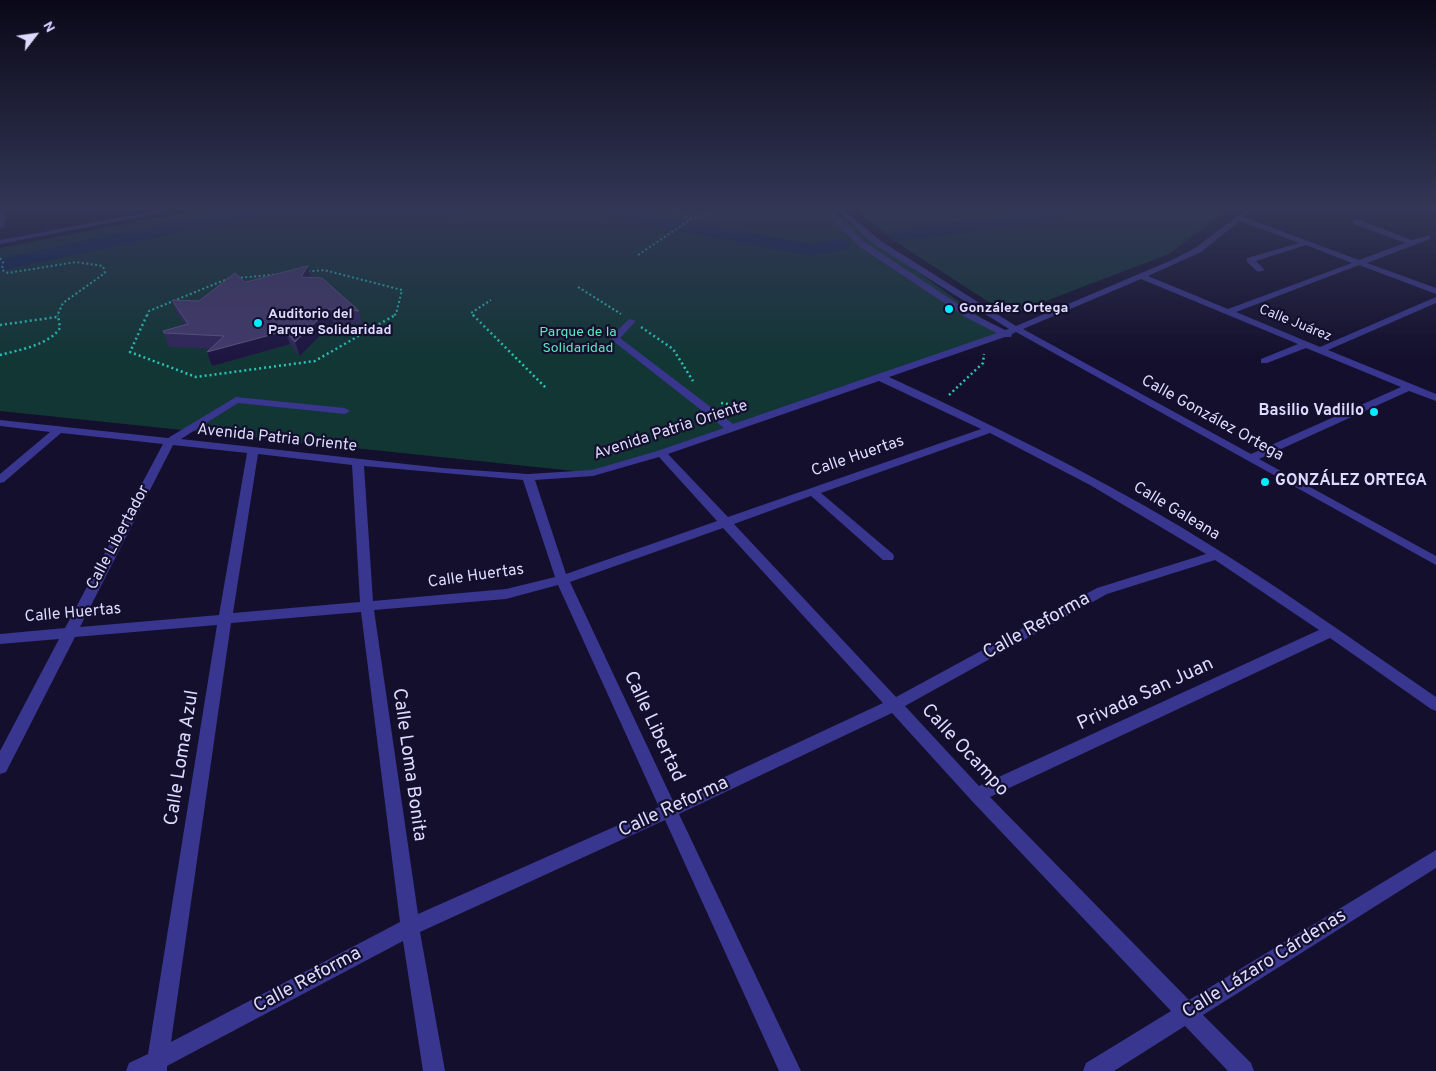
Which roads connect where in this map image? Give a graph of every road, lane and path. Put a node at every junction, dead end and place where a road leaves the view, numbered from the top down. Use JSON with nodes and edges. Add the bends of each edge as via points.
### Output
{"nodes":[{"id":1,"x":3,"y":261,"type":"edge"},
{"id":2,"x":887,"y":261,"type":"edge"},
{"id":3,"x":905,"y":261,"type":"edge"},
{"id":4,"x":1175,"y":261,"type":"edge"},
{"id":5,"x":1251,"y":261,"type":"edge"},
{"id":6,"x":1360,"y":261,"type":"edge"},
{"id":7,"x":1357,"y":262,"type":"junction"},
{"id":8,"x":1261,"y":270,"type":"dead end"},
{"id":9,"x":1142,"y":277,"type":"junction"},
{"id":10,"x":578,"y":287,"type":"dead end"},
{"id":11,"x":1435,"y":289,"type":"edge"},
{"id":12,"x":402,"y":290,"type":"joint"},
{"id":13,"x":490,"y":300,"type":"dead end"},
{"id":14,"x":1436,"y":300,"type":"edge"},
{"id":15,"x":1229,"y":312,"type":"junction"},
{"id":16,"x":57,"y":317,"type":"junction"},
{"id":17,"x":632,"y":321,"type":"junction"},
{"id":18,"x":0,"y":325,"type":"edge"},
{"id":19,"x":1016,"y":330,"type":"junction"},
{"id":20,"x":1004,"y":334,"type":"junction"},
{"id":21,"x":986,"y":340,"type":"junction"},
{"id":22,"x":1307,"y":344,"type":"junction"},
{"id":23,"x":1050,"y":350,"type":"junction"},
{"id":24,"x":1321,"y":350,"type":"junction"},
{"id":25,"x":0,"y":355,"type":"edge"},
{"id":26,"x":1264,"y":361,"type":"dead end"},
{"id":27,"x":882,"y":378,"type":"junction"},
{"id":28,"x":696,"y":386,"type":"dead end"},
{"id":29,"x":1409,"y":387,"type":"junction"},
{"id":30,"x":546,"y":388,"type":"dead end"},
{"id":31,"x":1434,"y":396,"type":"edge"},
{"id":32,"x":715,"y":402,"type":"dead end"},
{"id":33,"x":939,"y":404,"type":"junction"},
{"id":34,"x":345,"y":411,"type":"dead end"},
{"id":35,"x":779,"y":412,"type":"junction"},
{"id":36,"x":0,"y":422,"type":"edge"},
{"id":37,"x":731,"y":428,"type":"junction"},
{"id":38,"x":58,"y":429,"type":"junction"},
{"id":39,"x":991,"y":429,"type":"junction"},
{"id":40,"x":169,"y":442,"type":"junction"},
{"id":41,"x":253,"y":452,"type":"junction"},
{"id":42,"x":661,"y":453,"type":"junction"},
{"id":43,"x":1251,"y":458,"type":"junction"},
{"id":44,"x":358,"y":463,"type":"junction"},
{"id":45,"x":528,"y":478,"type":"junction"},
{"id":46,"x":0,"y":480,"type":"edge"},
{"id":47,"x":813,"y":492,"type":"junction"},
{"id":48,"x":726,"y":523,"type":"junction"},
{"id":49,"x":1216,"y":555,"type":"junction"},
{"id":50,"x":888,"y":557,"type":"dead end"},
{"id":51,"x":1436,"y":561,"type":"edge"},
{"id":52,"x":562,"y":580,"type":"junction"},
{"id":53,"x":367,"y":608,"type":"junction"},
{"id":54,"x":225,"y":620,"type":"junction"},
{"id":55,"x":1331,"y":631,"type":"junction"},
{"id":56,"x":70,"y":632,"type":"junction"},
{"id":57,"x":0,"y":638,"type":"edge"},
{"id":58,"x":894,"y":705,"type":"junction"},
{"id":59,"x":1436,"y":705,"type":"edge"},
{"id":60,"x":0,"y":767,"type":"edge"},
{"id":61,"x":977,"y":795,"type":"junction"},
{"id":62,"x":668,"y":811,"type":"junction"},
{"id":63,"x":1436,"y":858,"type":"edge"},
{"id":64,"x":410,"y":927,"type":"junction"},
{"id":65,"x":1187,"y":1013,"type":"junction"},
{"id":66,"x":157,"y":1066,"type":"edge"},
{"id":67,"x":137,"y":1071,"type":"edge"},
{"id":68,"x":434,"y":1071,"type":"edge"},
{"id":69,"x":790,"y":1071,"type":"edge"},
{"id":70,"x":1094,"y":1071,"type":"edge"},
{"id":71,"x":1243,"y":1071,"type":"edge"}],
"edges":[{"from":1,"to":16,"type":"path","via":[[2,270],[8,273],[76,262],[102,266],[105,274],[70,296],[58,310]]},
{"from":2,"to":20,"type":"street","name":"Calle González Ortega","via":[[970,316]]},
{"from":3,"to":19,"type":"street","name":"Calle González Ortega"},
{"from":4,"to":9,"type":"street","name":"Avenida Patria Oriente"},
{"from":5,"to":8,"type":"street"},
{"from":6,"to":7,"type":"street"},
{"from":7,"to":11,"type":"street"},
{"from":7,"to":15,"type":"street"},
{"from":9,"to":15,"type":"street","name":"Calle Juárez"},
{"from":9,"to":19,"type":"street","name":"Avenida Patria Oriente"},
{"from":10,"to":17,"type":"path"},
{"from":12,"to":12,"type":"path","via":[[324,270],[227,279],[149,311],[130,352],[196,377],[314,361],[396,314]]},
{"from":13,"to":30,"type":"path","via":[[471,313]]},
{"from":14,"to":24,"type":"street"},
{"from":15,"to":22,"type":"street","name":"Calle Juárez"},
{"from":16,"to":18,"type":"path"},
{"from":16,"to":25,"type":"path","via":[[60,326],[54,334]]},
{"from":17,"to":28,"type":"path","via":[[673,350]]},
{"from":17,"to":37,"type":"street","via":[[615,338]]},
{"from":19,"to":20,"type":"street","name":"Avenida Patria Oriente"},
{"from":19,"to":23,"type":"street","name":"Calle González Ortega"},
{"from":20,"to":21,"type":"street","name":"Avenida Patria Oriente"},
{"from":20,"to":23,"type":"street","name":"Calle González Ortega"},
{"from":21,"to":27,"type":"street","name":"Avenida Patria Oriente"},
{"from":21,"to":33,"type":"path","via":[[983,363]]},
{"from":22,"to":24,"type":"street","name":"Calle Juárez"},
{"from":22,"to":26,"type":"street"},
{"from":23,"to":43,"type":"street","name":"Calle González Ortega"},
{"from":24,"to":29,"type":"street","name":"Calle Juárez"},
{"from":27,"to":33,"type":"street","name":"Calle Galeana"},
{"from":27,"to":35,"type":"street","name":"Avenida Patria Oriente"},
{"from":29,"to":31,"type":"street","name":"Calle Juárez"},
{"from":29,"to":43,"type":"street"},
{"from":32,"to":35,"type":"path"},
{"from":33,"to":39,"type":"street","name":"Calle Galeana"},
{"from":34,"to":40,"type":"street","via":[[236,400]]},
{"from":35,"to":37,"type":"street","name":"Avenida Patria Oriente"},
{"from":36,"to":38,"type":"street","name":"Avenida Patria Oriente"},
{"from":37,"to":42,"type":"street","name":"Avenida Patria Oriente"},
{"from":38,"to":40,"type":"street","name":"Avenida Patria Oriente"},
{"from":38,"to":46,"type":"street"},
{"from":39,"to":47,"type":"street","name":"Calle Huertas"},
{"from":39,"to":49,"type":"street","name":"Calle Galeana","via":[[1088,479]]},
{"from":40,"to":41,"type":"street","name":"Avenida Patria Oriente"},
{"from":40,"to":56,"type":"street","name":"Calle Libertador"},
{"from":41,"to":44,"type":"street","name":"Avenida Patria Oriente"},
{"from":41,"to":54,"type":"street","name":"Calle Loma Azul"},
{"from":42,"to":45,"type":"street","name":"Avenida Patria Oriente","via":[[593,472]]},
{"from":42,"to":48,"type":"street","name":"Calle Ocampo"},
{"from":43,"to":51,"type":"street","name":"Calle González Ortega"},
{"from":44,"to":45,"type":"street","name":"Avenida Patria Oriente"},
{"from":44,"to":53,"type":"street","name":"Calle Loma Bonita"},
{"from":45,"to":52,"type":"street","name":"Calle Libertad"},
{"from":47,"to":48,"type":"street","name":"Calle Huertas"},
{"from":47,"to":50,"type":"street"},
{"from":48,"to":52,"type":"street","name":"Calle Huertas"},
{"from":48,"to":58,"type":"street","name":"Calle Ocampo"},
{"from":49,"to":55,"type":"street","name":"Calle Galeana"},
{"from":49,"to":58,"type":"street","name":"Calle Reforma","via":[[1102,591]]},
{"from":52,"to":53,"type":"street","name":"Calle Huertas","via":[[506,594]]},
{"from":52,"to":62,"type":"street","name":"Calle Libertad"},
{"from":53,"to":54,"type":"street","name":"Calle Huertas"},
{"from":53,"to":64,"type":"street","name":"Calle Loma Bonita"},
{"from":54,"to":56,"type":"street","name":"Calle Huertas"},
{"from":54,"to":66,"type":"street","name":"Calle Loma Azul"},
{"from":55,"to":59,"type":"street","name":"Calle Galeana"},
{"from":55,"to":61,"type":"street","name":"Privada San Juan"},
{"from":56,"to":57,"type":"street","name":"Calle Huertas"},
{"from":56,"to":60,"type":"street","name":"Calle Libertador"},
{"from":58,"to":61,"type":"street","name":"Calle Ocampo"},
{"from":58,"to":62,"type":"street","name":"Calle Reforma"},
{"from":61,"to":65,"type":"street","name":"Calle Ocampo"},
{"from":62,"to":64,"type":"street","name":"Calle Reforma"},
{"from":62,"to":69,"type":"street","name":"Calle Libertad"},
{"from":63,"to":65,"type":"street","name":"Calle Lázaro Cárdenas"},
{"from":64,"to":66,"type":"street","name":"Calle Reforma"},
{"from":64,"to":68,"type":"street","name":"Calle Loma Bonita"},
{"from":65,"to":70,"type":"street","name":"Calle Lázaro Cárdenas"},
{"from":65,"to":71,"type":"street","name":"Calle Ocampo"},
{"from":66,"to":67,"type":"street","name":"Calle Reforma"}]}
